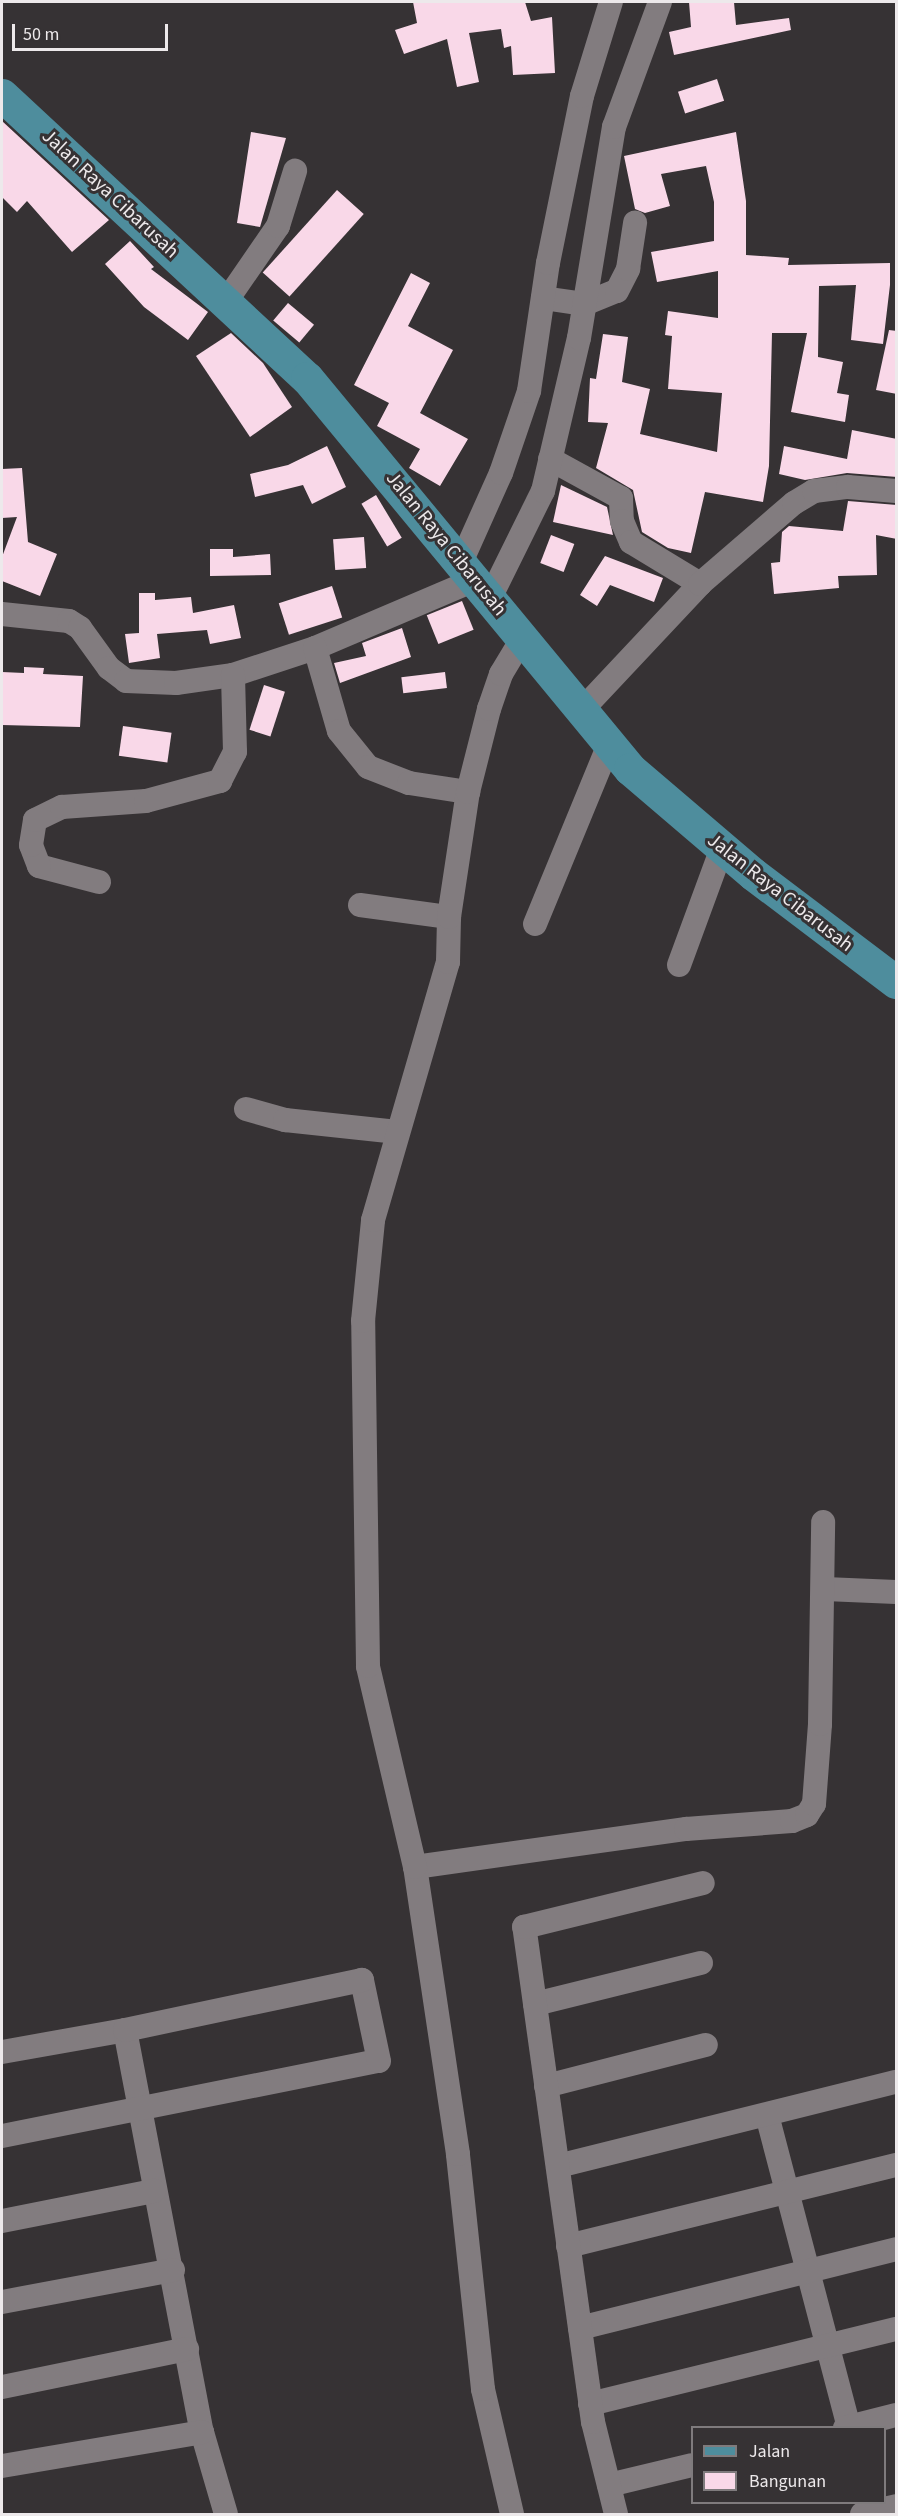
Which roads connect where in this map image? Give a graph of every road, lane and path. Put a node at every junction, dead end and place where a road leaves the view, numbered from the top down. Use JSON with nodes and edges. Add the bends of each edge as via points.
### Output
{"nodes":[{"id":1,"x":611,"y":2,"type":"edge"},
{"id":2,"x":660,"y":2,"type":"edge"},
{"id":3,"x":2,"y":95,"type":"edge"},
{"id":4,"x":295,"y":171,"type":"dead end"},
{"id":5,"x":635,"y":223,"type":"dead end"},
{"id":6,"x":543,"y":297,"type":"junction"},
{"id":7,"x":227,"y":300,"type":"junction"},
{"id":8,"x":584,"y":304,"type":"junction"},
{"id":9,"x":550,"y":459,"type":"junction"},
{"id":10,"x":897,"y":491,"type":"edge"},
{"id":11,"x":476,"y":578,"type":"junction"},
{"id":12,"x":700,"y":584,"type":"junction"},
{"id":13,"x":2,"y":614,"type":"edge"},
{"id":14,"x":522,"y":639,"type":"junction"},
{"id":15,"x":315,"y":648,"type":"junction"},
{"id":16,"x":233,"y":675,"type":"junction"},
{"id":17,"x":579,"y":713,"type":"junction"},
{"id":18,"x":608,"y":747,"type":"junction"},
{"id":19,"x":468,"y":792,"type":"junction"},
{"id":20,"x":722,"y":848,"type":"junction"},
{"id":21,"x":99,"y":882,"type":"dead end"},
{"id":22,"x":360,"y":905,"type":"dead end"},
{"id":23,"x":449,"y":917,"type":"junction"},
{"id":24,"x":535,"y":924,"type":"dead end"},
{"id":25,"x":679,"y":965,"type":"dead end"},
{"id":26,"x":897,"y":982,"type":"edge"},
{"id":27,"x":246,"y":1109,"type":"dead end"},
{"id":28,"x":397,"y":1132,"type":"junction"},
{"id":29,"x":823,"y":1522,"type":"dead end"},
{"id":30,"x":825,"y":1589,"type":"junction"},
{"id":31,"x":897,"y":1592,"type":"edge"},
{"id":32,"x":415,"y":1867,"type":"junction"},
{"id":33,"x":703,"y":1883,"type":"dead end"},
{"id":34,"x":701,"y":1963,"type":"dead end"},
{"id":35,"x":535,"y":2004,"type":"junction"},
{"id":36,"x":125,"y":2030,"type":"junction"},
{"id":37,"x":706,"y":2045,"type":"dead end"},
{"id":38,"x":2,"y":2052,"type":"edge"},
{"id":39,"x":897,"y":2082,"type":"edge"},
{"id":40,"x":546,"y":2086,"type":"junction"},
{"id":41,"x":142,"y":2109,"type":"junction"},
{"id":42,"x":767,"y":2115,"type":"junction"},
{"id":43,"x":2,"y":2136,"type":"edge"},
{"id":44,"x":897,"y":2165,"type":"edge"},
{"id":45,"x":558,"y":2166,"type":"junction"},
{"id":46,"x":154,"y":2191,"type":"junction"},
{"id":47,"x":787,"y":2192,"type":"junction"},
{"id":48,"x":2,"y":2221,"type":"edge"},
{"id":49,"x":568,"y":2246,"type":"junction"},
{"id":50,"x":897,"y":2249,"type":"edge"},
{"id":51,"x":173,"y":2271,"type":"junction"},
{"id":52,"x":808,"y":2271,"type":"junction"},
{"id":53,"x":2,"y":2302,"type":"edge"},
{"id":54,"x":580,"y":2328,"type":"junction"},
{"id":55,"x":897,"y":2329,"type":"edge"},
{"id":56,"x":828,"y":2346,"type":"junction"},
{"id":57,"x":187,"y":2349,"type":"junction"},
{"id":58,"x":2,"y":2387,"type":"edge"},
{"id":59,"x":590,"y":2404,"type":"junction"},
{"id":60,"x":897,"y":2415,"type":"edge"},
{"id":61,"x":848,"y":2426,"type":"edge"},
{"id":62,"x":852,"y":2426,"type":"edge"},
{"id":63,"x":202,"y":2432,"type":"junction"},
{"id":64,"x":691,"y":2465,"type":"edge"},
{"id":65,"x":2,"y":2466,"type":"edge"},
{"id":66,"x":609,"y":2485,"type":"junction"},
{"id":67,"x":897,"y":2506,"type":"edge"},
{"id":68,"x":868,"y":2511,"type":"edge"},
{"id":69,"x":226,"y":2514,"type":"edge"},
{"id":70,"x":512,"y":2514,"type":"edge"},
{"id":71,"x":616,"y":2514,"type":"edge"}],
"edges":[{"from":1,"to":6,"type":"street","via":[[582,96]]},
{"from":2,"to":8,"type":"street","via":[[614,127]]},
{"from":3,"to":7,"type":"main road","name":"Jalan Raya Cibarusah"},
{"from":4,"to":7,"type":"street","via":[[278,226]]},
{"from":5,"to":8,"type":"street","via":[[628,269],[617,291]]},
{"from":6,"to":8,"type":"street"},
{"from":6,"to":11,"type":"street","via":[[529,391],[501,472]]},
{"from":7,"to":11,"type":"main road","name":"Jalan Raya Cibarusah","via":[[307,378]]},
{"from":8,"to":9,"type":"street"},
{"from":9,"to":11,"type":"street","via":[[543,491]]},
{"from":9,"to":12,"type":"street","via":[[621,498],[622,521],[632,542]]},
{"from":10,"to":12,"type":"street","via":[[848,487],[814,491],[780,512]]},
{"from":11,"to":14,"type":"main road","name":"Jalan Raya Cibarusah"},
{"from":11,"to":15,"type":"street"},
{"from":12,"to":17,"type":"street"},
{"from":13,"to":16,"type":"street","via":[[69,621],[80,628],[109,668],[126,681],[176,683]]},
{"from":14,"to":17,"type":"main road","name":"Jalan Raya Cibarusah"},
{"from":14,"to":19,"type":"street","via":[[492,700]]},
{"from":15,"to":16,"type":"street"},
{"from":15,"to":19,"type":"street","via":[[339,731],[368,767],[409,783]]},
{"from":16,"to":21,"type":"street","via":[[236,752],[220,781],[146,801],[62,807],[35,820],[31,845],[39,866]]},
{"from":17,"to":18,"type":"main road","name":"Jalan Raya Cibarusah"},
{"from":18,"to":20,"type":"main road","name":"Jalan Raya Cibarusah"},
{"from":18,"to":24,"type":"street"},
{"from":19,"to":23,"type":"street"},
{"from":20,"to":25,"type":"street"},
{"from":20,"to":26,"type":"main road","name":"Jalan Raya Cibarusah"},
{"from":22,"to":23,"type":"street"},
{"from":23,"to":28,"type":"street","via":[[448,962],[441,995],[417,1059]]},
{"from":27,"to":28,"type":"street","via":[[285,1120]]},
{"from":28,"to":32,"type":"street","via":[[370,1239],[363,1321],[369,1499],[366,1622],[368,1666]]},
{"from":29,"to":30,"type":"street"},
{"from":30,"to":31,"type":"street"},
{"from":30,"to":32,"type":"street","via":[[814,1804],[807,1815],[792,1821],[686,1829]]},
{"from":32,"to":70,"type":"street","via":[[458,2154],[483,2389]]},
{"from":33,"to":35,"type":"street","via":[[524,1927]]},
{"from":34,"to":35,"type":"street"},
{"from":35,"to":40,"type":"street"},
{"from":36,"to":38,"type":"street"},
{"from":36,"to":41,"type":"street"},
{"from":36,"to":41,"type":"street","via":[[362,1980],[379,2061]]},
{"from":37,"to":40,"type":"street"},
{"from":39,"to":42,"type":"street"},
{"from":40,"to":45,"type":"street"},
{"from":41,"to":43,"type":"street"},
{"from":41,"to":46,"type":"street"},
{"from":42,"to":45,"type":"street"},
{"from":42,"to":47,"type":"street"},
{"from":44,"to":47,"type":"street"},
{"from":45,"to":49,"type":"street"},
{"from":46,"to":48,"type":"street"},
{"from":46,"to":51,"type":"street"},
{"from":47,"to":49,"type":"street"},
{"from":47,"to":52,"type":"street"},
{"from":49,"to":54,"type":"street"},
{"from":50,"to":52,"type":"street"},
{"from":51,"to":53,"type":"street"},
{"from":51,"to":57,"type":"street"},
{"from":52,"to":54,"type":"street"},
{"from":52,"to":56,"type":"street"},
{"from":54,"to":59,"type":"street"},
{"from":55,"to":56,"type":"street"},
{"from":56,"to":59,"type":"street"},
{"from":56,"to":61,"type":"street"},
{"from":57,"to":58,"type":"street"},
{"from":57,"to":63,"type":"street"},
{"from":59,"to":66,"type":"street"},
{"from":60,"to":62,"type":"street"},
{"from":63,"to":65,"type":"street"},
{"from":63,"to":69,"type":"street"},
{"from":64,"to":66,"type":"street"},
{"from":66,"to":71,"type":"street"},
{"from":67,"to":68,"type":"street"}]}
